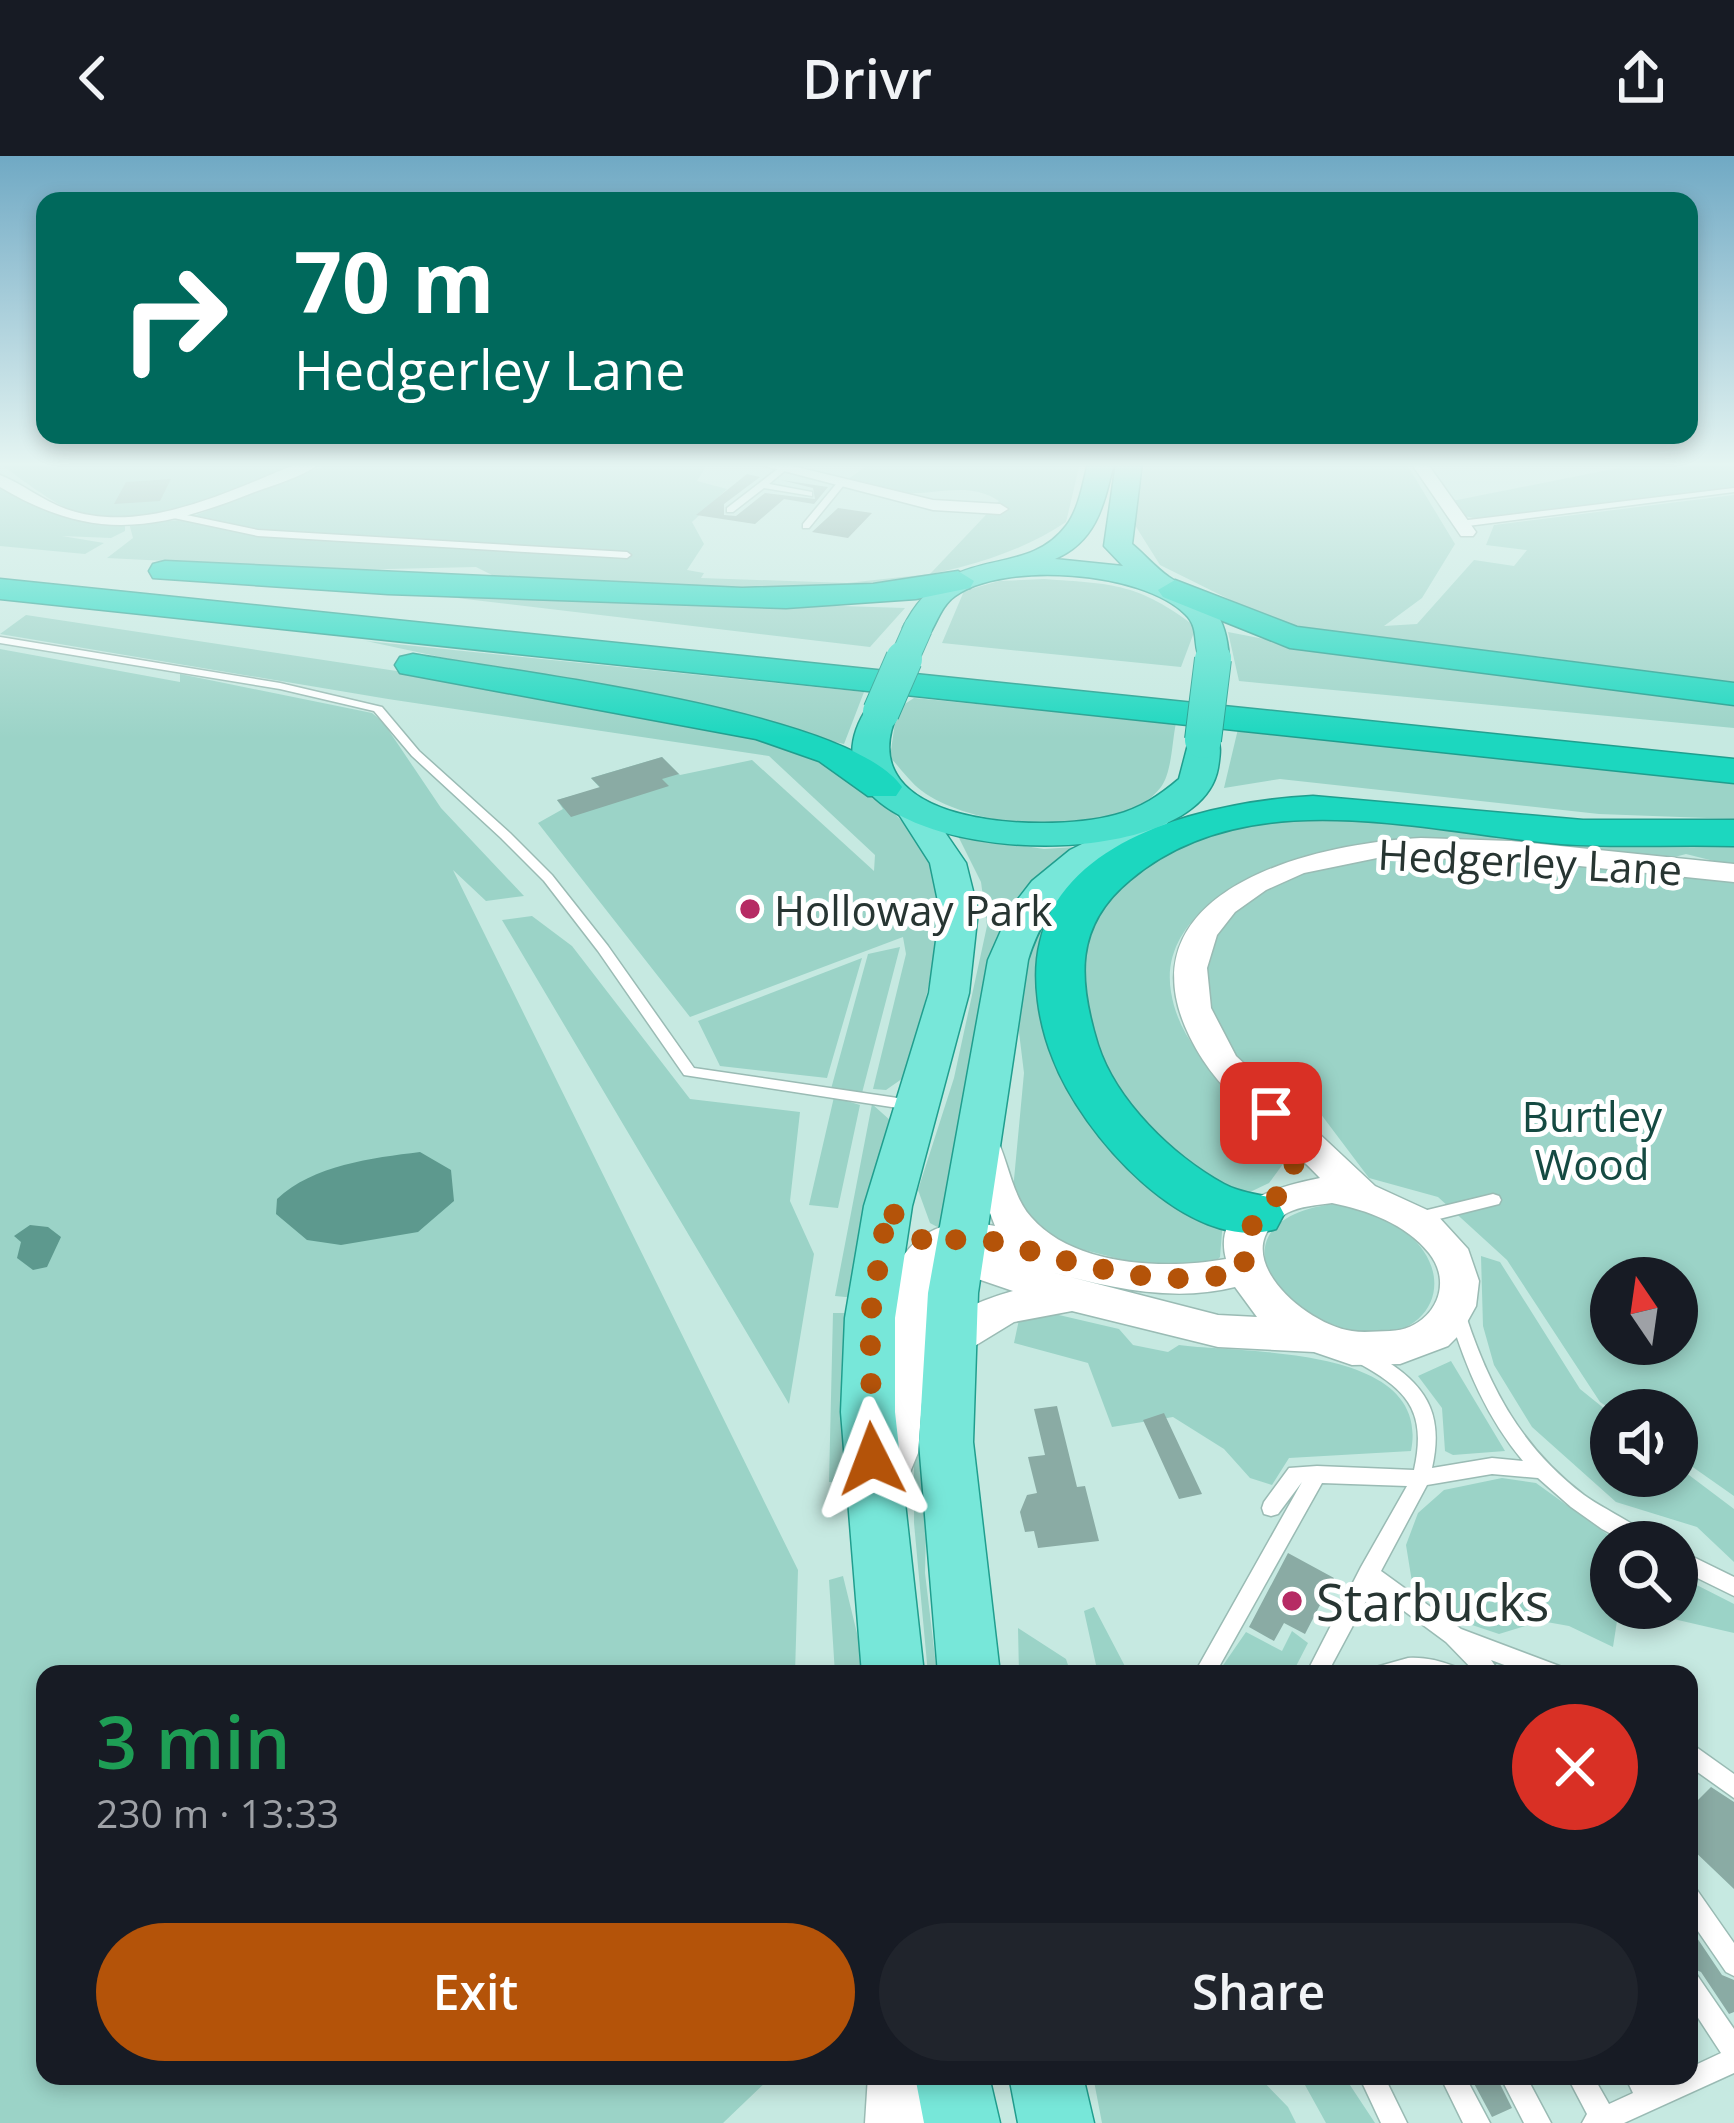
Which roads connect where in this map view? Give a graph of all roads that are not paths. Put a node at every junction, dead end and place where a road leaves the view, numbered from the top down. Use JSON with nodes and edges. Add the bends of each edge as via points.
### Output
{"nodes":[{"id":1,"x":624,"y":555,"type":"edge"},
{"id":2,"x":627,"y":555,"type":"dead end"},
{"id":3,"x":1036,"y":555,"type":"edge"},
{"id":4,"x":1129,"y":555,"type":"edge"},
{"id":5,"x":0,"y":566,"type":"edge"},
{"id":6,"x":972,"y":577,"type":"junction"},
{"id":7,"x":1166,"y":586,"type":"junction"},
{"id":8,"x":0,"y":594,"type":"edge"},
{"id":9,"x":0,"y":640,"type":"edge"},
{"id":10,"x":1734,"y":694,"type":"edge"},
{"id":11,"x":1734,"y":746,"type":"edge"},
{"id":12,"x":1734,"y":771,"type":"edge"},
{"id":13,"x":883,"y":787,"type":"junction"},
{"id":14,"x":915,"y":813,"type":"junction"},
{"id":15,"x":1160,"y":816,"type":"junction"},
{"id":16,"x":1675,"y":831,"type":"junction"},
{"id":17,"x":1734,"y":833,"type":"edge"},
{"id":18,"x":1734,"y":873,"type":"edge"},
{"id":19,"x":919,"y":1106,"type":"junction"},
{"id":20,"x":1271,"y":1113,"type":"junction"},
{"id":21,"x":980,"y":1140,"type":"junction"},
{"id":22,"x":1360,"y":1193,"type":"junction"},
{"id":23,"x":1493,"y":1200,"type":"dead end"},
{"id":24,"x":1269,"y":1205,"type":"junction"},
{"id":25,"x":888,"y":1206,"type":"junction"},
{"id":26,"x":1416,"y":1219,"type":"junction"},
{"id":27,"x":949,"y":1248,"type":"junction"},
{"id":28,"x":1245,"y":1270,"type":"junction"},
{"id":29,"x":1068,"y":1278,"type":"junction"},
{"id":30,"x":1455,"y":1307,"type":"junction"},
{"id":31,"x":1328,"y":1342,"type":"junction"},
{"id":32,"x":950,"y":1344,"type":"junction"},
{"id":33,"x":1537,"y":1470,"type":"junction"},
{"id":34,"x":1317,"y":1474,"type":"junction"},
{"id":35,"x":1421,"y":1478,"type":"junction"},
{"id":36,"x":875,"y":1506,"type":"junction"},
{"id":37,"x":1271,"y":1508,"type":"dead end"},
{"id":38,"x":1613,"y":1521,"type":"edge"},
{"id":39,"x":1698,"y":1569,"type":"edge"},
{"id":40,"x":1368,"y":1573,"type":"junction"},
{"id":41,"x":1734,"y":1587,"type":"edge"},
{"id":42,"x":1453,"y":1635,"type":"junction"},
{"id":43,"x":892,"y":1665,"type":"edge"},
{"id":44,"x":968,"y":1665,"type":"edge"},
{"id":45,"x":1209,"y":1665,"type":"edge"},
{"id":46,"x":1321,"y":1665,"type":"edge"},
{"id":47,"x":1482,"y":1665,"type":"edge"},
{"id":48,"x":1531,"y":1665,"type":"edge"},
{"id":49,"x":1698,"y":1760,"type":"edge"},
{"id":50,"x":1734,"y":1787,"type":"edge"},
{"id":51,"x":1698,"y":1911,"type":"edge"},
{"id":52,"x":1734,"y":1964,"type":"edge"},
{"id":53,"x":1698,"y":1997,"type":"edge"},
{"id":54,"x":1734,"y":2055,"type":"edge"},
{"id":55,"x":1698,"y":2070,"type":"edge"},
{"id":56,"x":897,"y":2085,"type":"edge"},
{"id":57,"x":936,"y":2085,"type":"edge"},
{"id":58,"x":954,"y":2085,"type":"edge"},
{"id":59,"x":1048,"y":2085,"type":"edge"},
{"id":60,"x":1375,"y":2085,"type":"edge"},
{"id":61,"x":1457,"y":2085,"type":"edge"},
{"id":62,"x":1517,"y":2085,"type":"edge"},
{"id":63,"x":1583,"y":2085,"type":"edge"},
{"id":64,"x":1644,"y":2087,"type":"edge"},
{"id":65,"x":1599,"y":2121,"type":"edge"},
{"id":66,"x":895,"y":2123,"type":"edge"},
{"id":67,"x":911,"y":2123,"type":"edge"},
{"id":68,"x":962,"y":2123,"type":"edge"},
{"id":69,"x":1056,"y":2123,"type":"edge"},
{"id":70,"x":1394,"y":2123,"type":"edge"},
{"id":71,"x":1478,"y":2123,"type":"edge"},
{"id":72,"x":1538,"y":2123,"type":"edge"}],
"edges":[{"from":1,"to":2,"type":"lane"},
{"from":3,"to":6,"type":"highway"},
{"from":4,"to":7,"type":"highway"},
{"from":5,"to":6,"type":"highway","via":[[831,598],[906,593]]},
{"from":5,"to":11,"type":"highway"},
{"from":6,"to":7,"type":"highway","via":[[1052,568]]},
{"from":6,"to":13,"type":"highway","bridge":true,"via":[[935,598],[881,712],[868,750]]},
{"from":7,"to":10,"type":"highway","via":[[1290,637]]},
{"from":7,"to":15,"type":"highway","bridge":true,"via":[[1211,625],[1213,657],[1195,784]]},
{"from":8,"to":12,"type":"highway"},
{"from":8,"to":13,"type":"highway","via":[[764,729],[833,753]]},
{"from":9,"to":19,"type":"lane","via":[[378,709],[550,880],[688,1072]]},
{"from":13,"to":14,"type":"highway"},
{"from":14,"to":15,"type":"highway","via":[[1052,836]]},
{"from":14,"to":19,"type":"main road","via":[[947,863],[959,911],[950,992]]},
{"from":15,"to":16,"type":"highway","via":[[1225,800],[1306,794]]},
{"from":15,"to":21,"type":"main road","via":[[1071,865],[1025,911],[1008,959]]},
{"from":16,"to":17,"type":"highway"},
{"from":16,"to":24,"type":"highway","via":[[1565,832],[1304,808],[1226,818],[1167,837],[1087,897],[1063,937],[1065,1023],[1082,1069],[1177,1180],[1221,1209]]},
{"from":18,"to":20,"type":"street","name":"Hedgerley Lane","via":[[1432,848],[1347,853],[1267,875],[1228,900],[1198,935],[1190,978],[1217,1054]]},
{"from":19,"to":25,"type":"main road"},
{"from":20,"to":22,"type":"street","name":"Hedgerley Lane"},
{"from":20,"to":24,"type":"street","name":"Hedgerley Lane","via":[[1295,1151],[1293,1174]]},
{"from":21,"to":27,"type":"main road"},
{"from":21,"to":29,"type":"street","via":[[1012,1222]]},
{"from":22,"to":24,"type":"street","via":[[1319,1190]]},
{"from":22,"to":26,"type":"street"},
{"from":23,"to":26,"type":"lane"},
{"from":24,"to":28,"type":"street","via":[[1246,1230]]},
{"from":25,"to":27,"type":"street","via":[[899,1221]]},
{"from":25,"to":36,"type":"main road","via":[[870,1318]]},
{"from":26,"to":30,"type":"street","via":[[1452,1261]]},
{"from":27,"to":29,"type":"street"},
{"from":27,"to":32,"type":"main road"},
{"from":27,"to":36,"type":"street","via":[[919,1259],[912,1276],[896,1453]]},
{"from":28,"to":29,"type":"street","via":[[1190,1281]]},
{"from":28,"to":31,"type":"street","via":[[1269,1307]]},
{"from":29,"to":31,"type":"street","via":[[1218,1331]]},
{"from":29,"to":32,"type":"street","via":[[970,1324]]},
{"from":30,"to":31,"type":"street","via":[[1441,1329],[1415,1344],[1382,1351]]},
{"from":30,"to":33,"type":"lane","via":[[1480,1382]]},
{"from":31,"to":35,"type":"lane","via":[[1394,1373],[1424,1404],[1429,1448]]},
{"from":32,"to":44,"type":"main road","via":[[946,1442]]},
{"from":33,"to":35,"type":"lane","via":[[1492,1466]]},
{"from":33,"to":38,"type":"lane"},
{"from":34,"to":35,"type":"lane"},
{"from":34,"to":37,"type":"lane","via":[[1296,1474]]},
{"from":34,"to":45,"type":"lane"},
{"from":35,"to":40,"type":"lane"},
{"from":36,"to":43,"type":"main road"},
{"from":39,"to":41,"type":"lane"},
{"from":40,"to":42,"type":"lane"},
{"from":40,"to":46,"type":"lane"},
{"from":42,"to":47,"type":"lane"},
{"from":42,"to":48,"type":"lane"},
{"from":49,"to":50,"type":"lane"},
{"from":51,"to":52,"type":"lane"},
{"from":53,"to":54,"type":"lane"},
{"from":54,"to":55,"type":"lane"},
{"from":56,"to":66,"type":"street"},
{"from":57,"to":67,"type":"street"},
{"from":58,"to":68,"type":"main road"},
{"from":59,"to":69,"type":"main road"},
{"from":60,"to":70,"type":"lane"},
{"from":61,"to":71,"type":"lane"},
{"from":62,"to":72,"type":"lane"},
{"from":63,"to":65,"type":"lane"},
{"from":64,"to":65,"type":"lane"}]}
